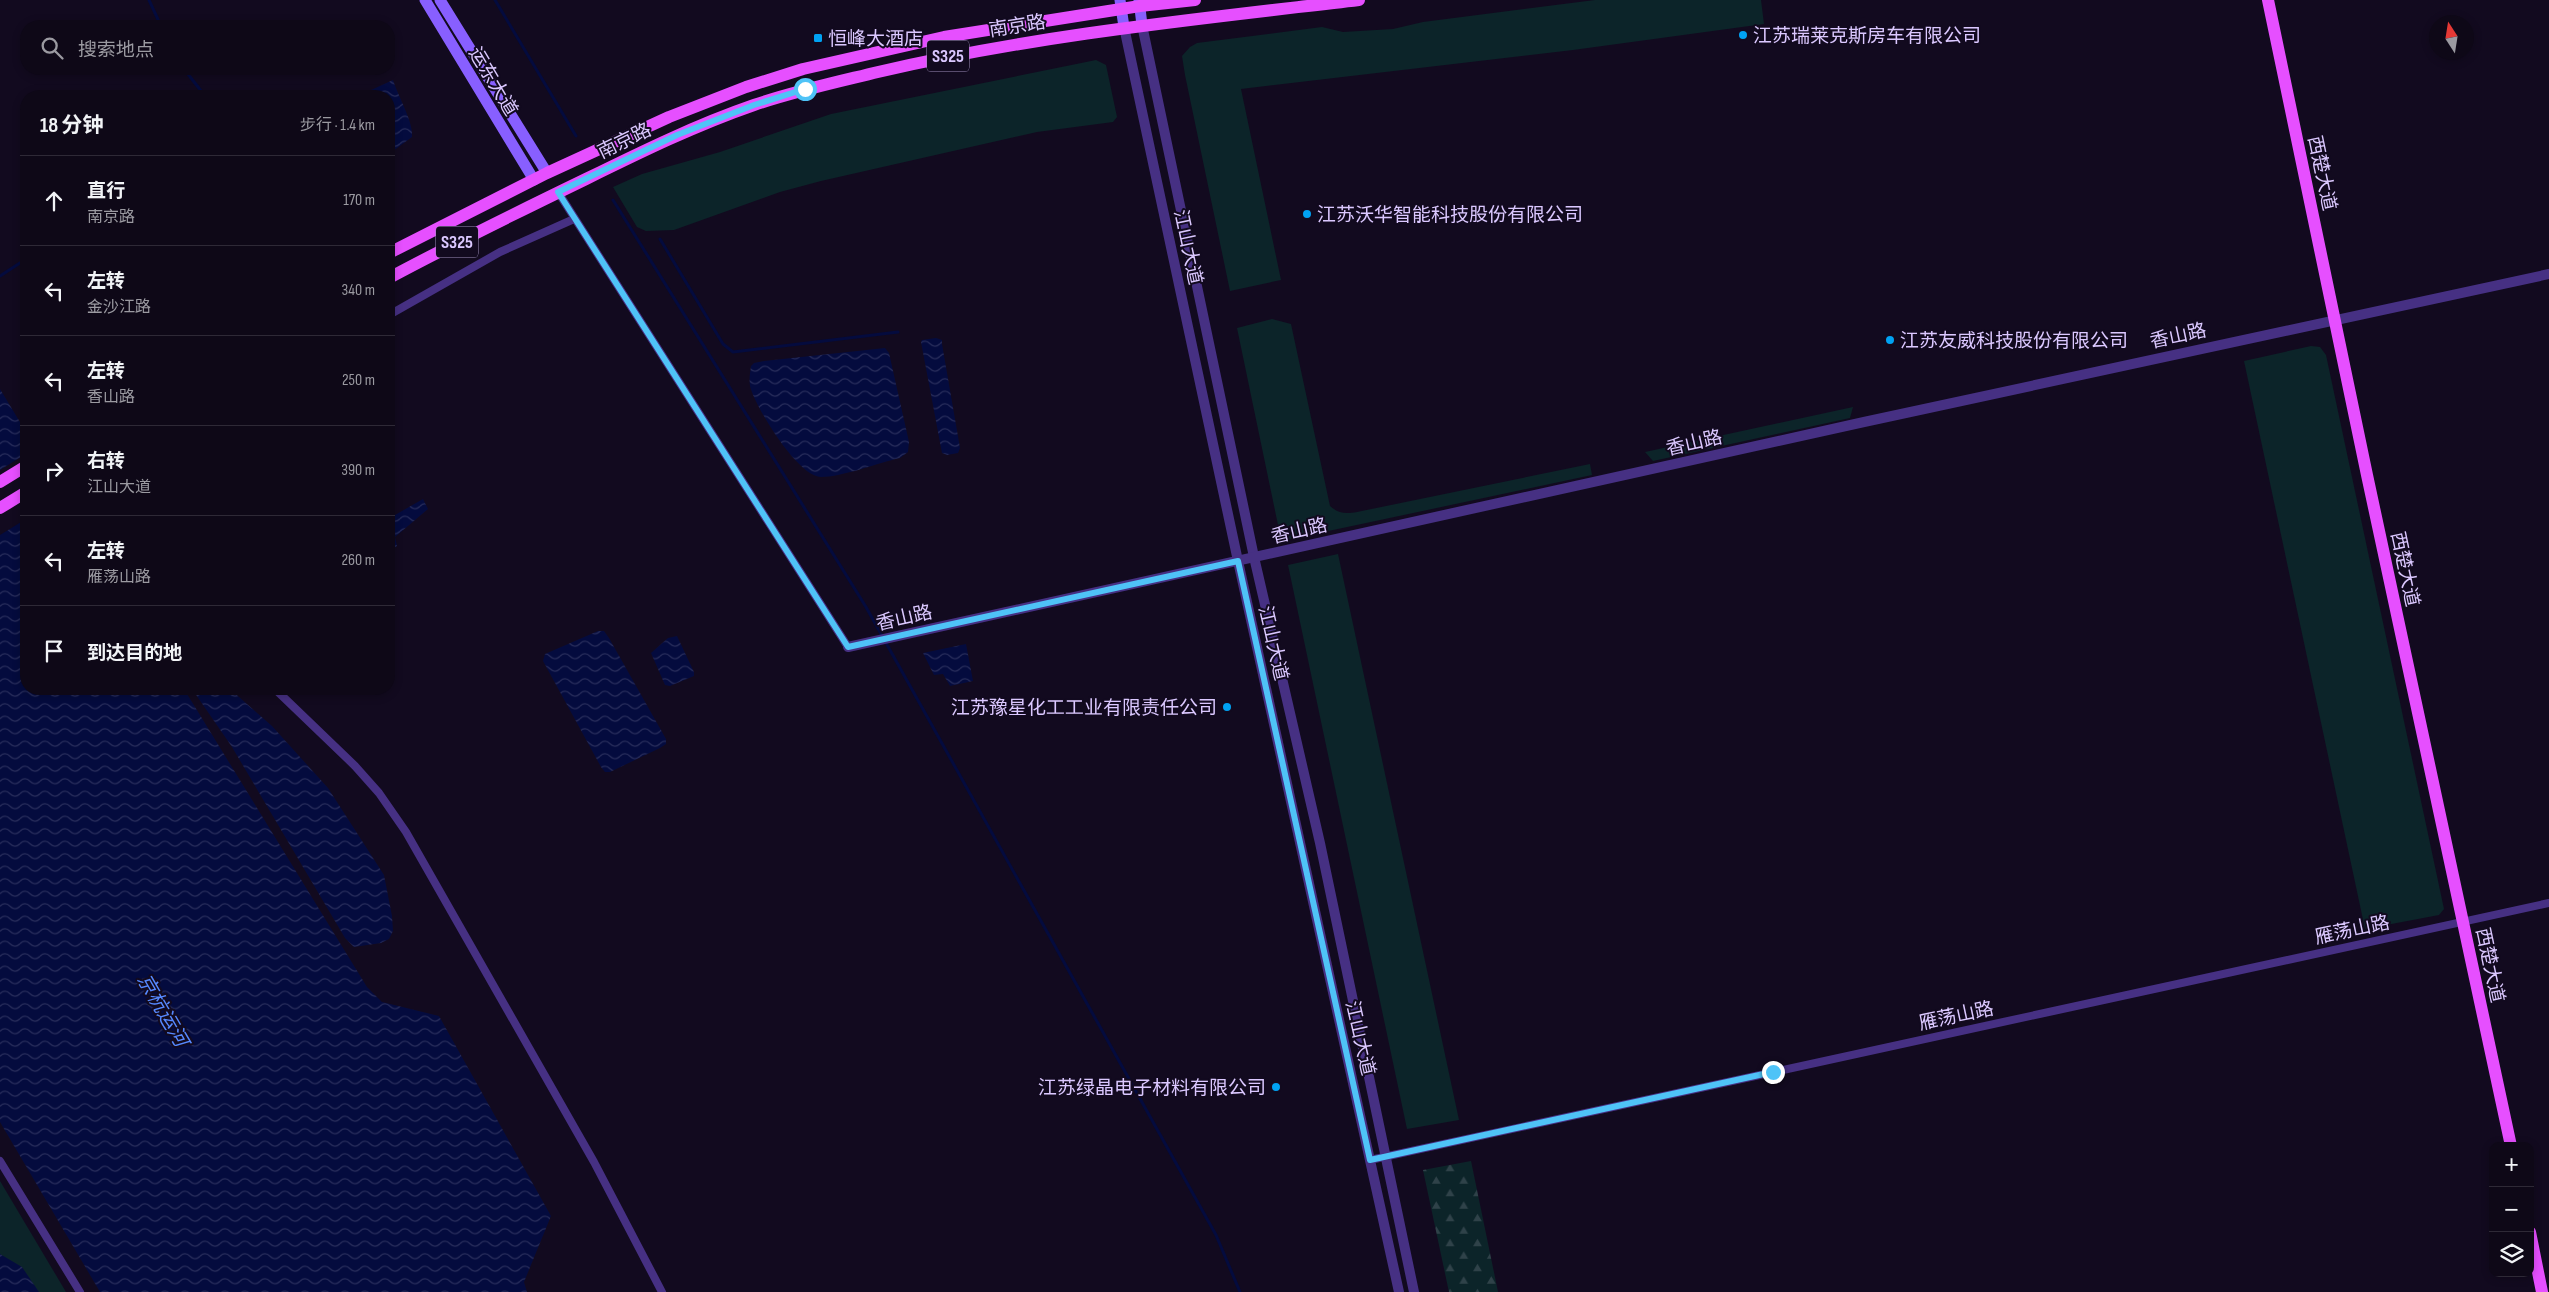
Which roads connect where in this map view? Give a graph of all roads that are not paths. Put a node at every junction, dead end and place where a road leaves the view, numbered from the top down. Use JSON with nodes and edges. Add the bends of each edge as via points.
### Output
{"nodes":[{"id":1,"x":425,"y":0,"type":"edge"},
{"id":2,"x":440,"y":0,"type":"edge"},
{"id":3,"x":1195,"y":0,"type":"edge"},
{"id":4,"x":1359,"y":0,"type":"edge"},
{"id":5,"x":2268,"y":0,"type":"edge"},
{"id":6,"x":1139,"y":3,"type":"edge"},
{"id":7,"x":1121,"y":4,"type":"edge"},
{"id":8,"x":1142,"y":25,"type":"junction"},
{"id":9,"x":1124,"y":27,"type":"junction"},
{"id":10,"x":547,"y":173,"type":"junction"},
{"id":11,"x":534,"y":180,"type":"junction"},
{"id":12,"x":558,"y":192,"type":"junction"},
{"id":13,"x":574,"y":219,"type":"junction"},
{"id":14,"x":395,"y":250,"type":"edge"},
{"id":15,"x":2549,"y":274,"type":"edge"},
{"id":16,"x":395,"y":275,"type":"edge"},
{"id":17,"x":395,"y":312,"type":"edge"},
{"id":18,"x":2335,"y":319,"type":"junction"},
{"id":19,"x":20,"y":470,"type":"edge"},
{"id":20,"x":0,"y":482,"type":"edge"},
{"id":21,"x":20,"y":496,"type":"edge"},
{"id":22,"x":0,"y":508,"type":"edge"},
{"id":23,"x":1254,"y":557,"type":"junction"},
{"id":24,"x":1238,"y":561,"type":"junction"},
{"id":25,"x":848,"y":647,"type":"joint"},
{"id":26,"x":281,"y":695,"type":"edge"},
{"id":27,"x":2549,"y":903,"type":"edge"},
{"id":28,"x":2462,"y":921,"type":"junction"},
{"id":29,"x":2510,"y":1142,"type":"edge"},
{"id":30,"x":1384,"y":1157,"type":"junction"},
{"id":31,"x":1370,"y":1160,"type":"junction"},
{"id":32,"x":0,"y":1161,"type":"edge"},
{"id":33,"x":2534,"y":1252,"type":"edge"},
{"id":34,"x":80,"y":1292,"type":"edge"},
{"id":35,"x":662,"y":1292,"type":"edge"},
{"id":36,"x":1398,"y":1292,"type":"edge"},
{"id":37,"x":1414,"y":1292,"type":"edge"},
{"id":38,"x":2542,"y":1292,"type":"edge"}],
"edges":[{"from":1,"to":11,"type":"main road","name":"运东大道"},
{"from":2,"to":10,"type":"main road","name":"运东大道"},
{"from":3,"to":6,"type":"main road","name":"南京路","number":"S325"},
{"from":4,"to":8,"type":"main road","name":"南京路","number":"S325"},
{"from":5,"to":18,"type":"main road","name":"西楚大道"},
{"from":6,"to":7,"type":"main road","name":"南京路","number":"S325"},
{"from":6,"to":8,"type":"main road","name":"江山大道"},
{"from":7,"to":9,"type":"main road","name":"江山大道"},
{"from":7,"to":10,"type":"main road","name":"南京路","number":"S325","via":[[944,37],[803,69],[669,117]]},
{"from":8,"to":9,"type":"main road","name":"南京路","number":"S325"},
{"from":8,"to":23,"type":"street","name":"江山大道"},
{"from":9,"to":12,"type":"main road","name":"南京路","number":"S325","via":[[948,56],[805,89],[677,135]]},
{"from":9,"to":24,"type":"street","name":"江山大道"},
{"from":10,"to":11,"type":"main road","name":"南京路","number":"S325"},
{"from":11,"to":14,"type":"main road","name":"南京路","number":"S325"},
{"from":12,"to":13,"type":"street"},
{"from":12,"to":16,"type":"main road","name":"南京路","number":"S325"},
{"from":13,"to":17,"type":"street","via":[[500,252]]},
{"from":13,"to":25,"type":"street"},
{"from":15,"to":18,"type":"street","name":"香山路"},
{"from":18,"to":23,"type":"street","name":"香山路"},
{"from":18,"to":28,"type":"main road","name":"西楚大道"},
{"from":19,"to":20,"type":"main road"},
{"from":21,"to":22,"type":"main road"},
{"from":23,"to":24,"type":"street","name":"香山路"},
{"from":23,"to":30,"type":"street","name":"江山大道","via":[[1320,843]]},
{"from":24,"to":25,"type":"street","name":"香山路"},
{"from":24,"to":31,"type":"street","name":"江山大道"},
{"from":26,"to":35,"type":"street","via":[[355,766],[406,832],[594,1162]]},
{"from":27,"to":28,"type":"street","name":"雁荡山路"},
{"from":28,"to":29,"type":"main road","name":"西楚大道"},
{"from":28,"to":30,"type":"street","name":"雁荡山路"},
{"from":30,"to":31,"type":"street","name":"雁荡山路"},
{"from":30,"to":37,"type":"street","name":"江山大道"},
{"from":31,"to":36,"type":"street","name":"江山大道"},
{"from":32,"to":34,"type":"street"},
{"from":33,"to":38,"type":"main road"}]}
